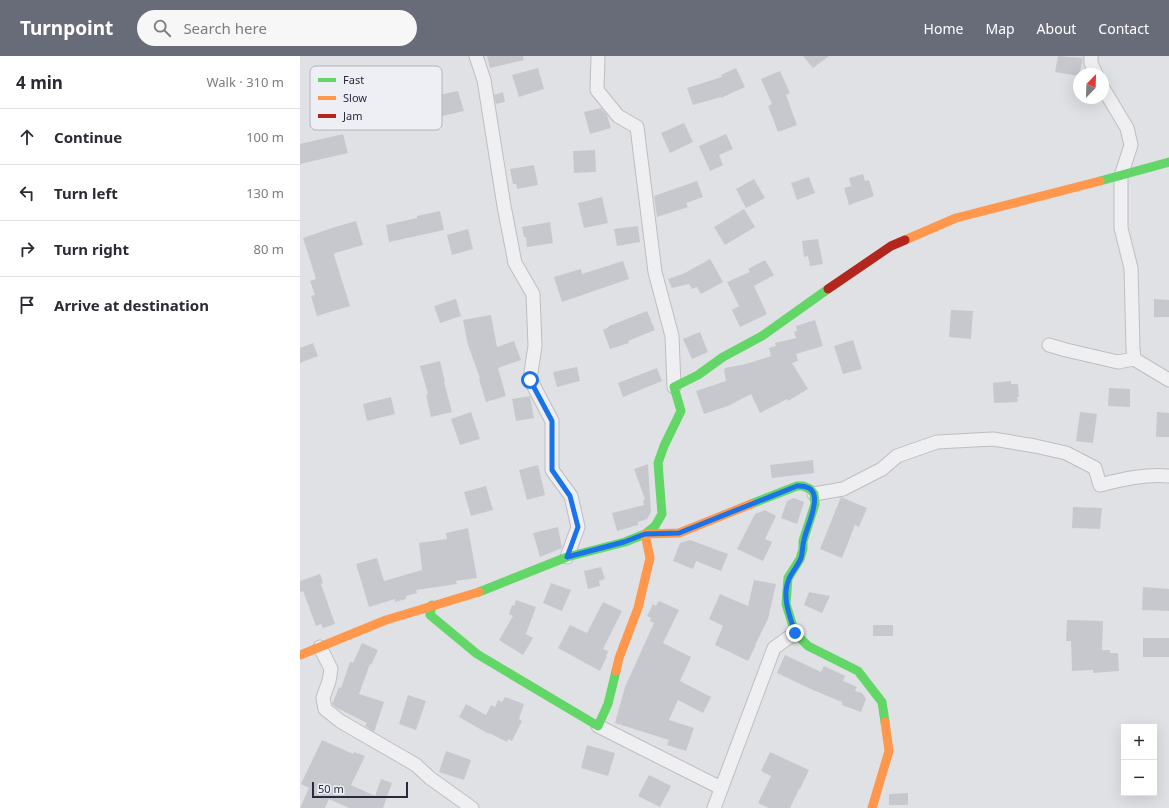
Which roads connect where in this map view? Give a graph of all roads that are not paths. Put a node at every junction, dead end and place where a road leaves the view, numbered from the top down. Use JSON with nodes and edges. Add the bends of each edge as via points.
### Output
{"nodes":[{"id":1,"x":476,"y":56,"type":"edge"},
{"id":2,"x":598,"y":56,"type":"edge"},
{"id":3,"x":1091,"y":56,"type":"edge"},
{"id":4,"x":1093,"y":68,"type":"edge"},
{"id":5,"x":1109,"y":98,"type":"edge"},
{"id":6,"x":1169,"y":162,"type":"edge"},
{"id":7,"x":1121,"y":176,"type":"junction"},
{"id":8,"x":1049,"y":345,"type":"dead end"},
{"id":9,"x":1134,"y":359,"type":"junction"},
{"id":10,"x":1169,"y":380,"type":"edge"},
{"id":11,"x":674,"y":386,"type":"junction"},
{"id":12,"x":1169,"y":476,"type":"edge"},
{"id":13,"x":814,"y":494,"type":"junction"},
{"id":14,"x":645,"y":534,"type":"junction"},
{"id":15,"x":567,"y":557,"type":"junction"},
{"id":16,"x":432,"y":605,"type":"junction"},
{"id":17,"x":795,"y":633,"type":"junction"},
{"id":18,"x":320,"y":647,"type":"junction"},
{"id":19,"x":300,"y":655,"type":"edge"},
{"id":20,"x":598,"y":726,"type":"junction"},
{"id":21,"x":721,"y":788,"type":"junction"},
{"id":22,"x":472,"y":808,"type":"edge"},
{"id":23,"x":714,"y":808,"type":"edge"},
{"id":24,"x":872,"y":808,"type":"edge"}],
"edges":[{"from":1,"to":15,"type":"street","via":[[484,80],[515,263],[533,294],[535,346],[530,380],[552,421],[552,470],[570,496],[578,527]]},
{"from":2,"to":11,"type":"street","via":[[597,90],[618,116],[638,127],[654,272],[672,336]]},
{"from":3,"to":4,"type":"street"},
{"from":5,"to":7,"type":"street","via":[[1127,128],[1131,145]]},
{"from":6,"to":7,"type":"street"},
{"from":7,"to":9,"type":"street","via":[[1121,228],[1131,268]]},
{"from":7,"to":11,"type":"street","via":[[956,218],[891,246],[762,336],[723,357],[698,375]]},
{"from":8,"to":9,"type":"street","via":[[1118,362]]},
{"from":9,"to":10,"type":"street"},
{"from":11,"to":14,"type":"street","via":[[681,411],[658,463],[662,514],[655,526]]},
{"from":12,"to":13,"type":"street","via":[[1130,477],[1100,485],[1095,468],[1066,453],[993,439],[937,442],[897,456],[882,469],[843,489]]},
{"from":13,"to":14,"type":"street","via":[[810,489],[797,486],[679,533]]},
{"from":13,"to":17,"type":"street","via":[[815,504],[803,541],[803,549],[788,578],[786,591],[786,604]]},
{"from":14,"to":15,"type":"street"},
{"from":14,"to":20,"type":"street","via":[[650,558],[640,600],[619,658],[608,704]]},
{"from":15,"to":16,"type":"street","via":[[490,588]]},
{"from":16,"to":18,"type":"street","via":[[386,620]]},
{"from":16,"to":20,"type":"street","via":[[430,615],[477,654]]},
{"from":17,"to":21,"type":"street","via":[[774,648]]},
{"from":17,"to":24,"type":"street","via":[[808,646],[858,671],[882,702],[889,751]]},
{"from":18,"to":19,"type":"street"},
{"from":18,"to":22,"type":"street","via":[[331,669],[323,698],[325,709],[340,721],[416,765]]},
{"from":20,"to":21,"type":"street"},
{"from":21,"to":23,"type":"street"}]}
